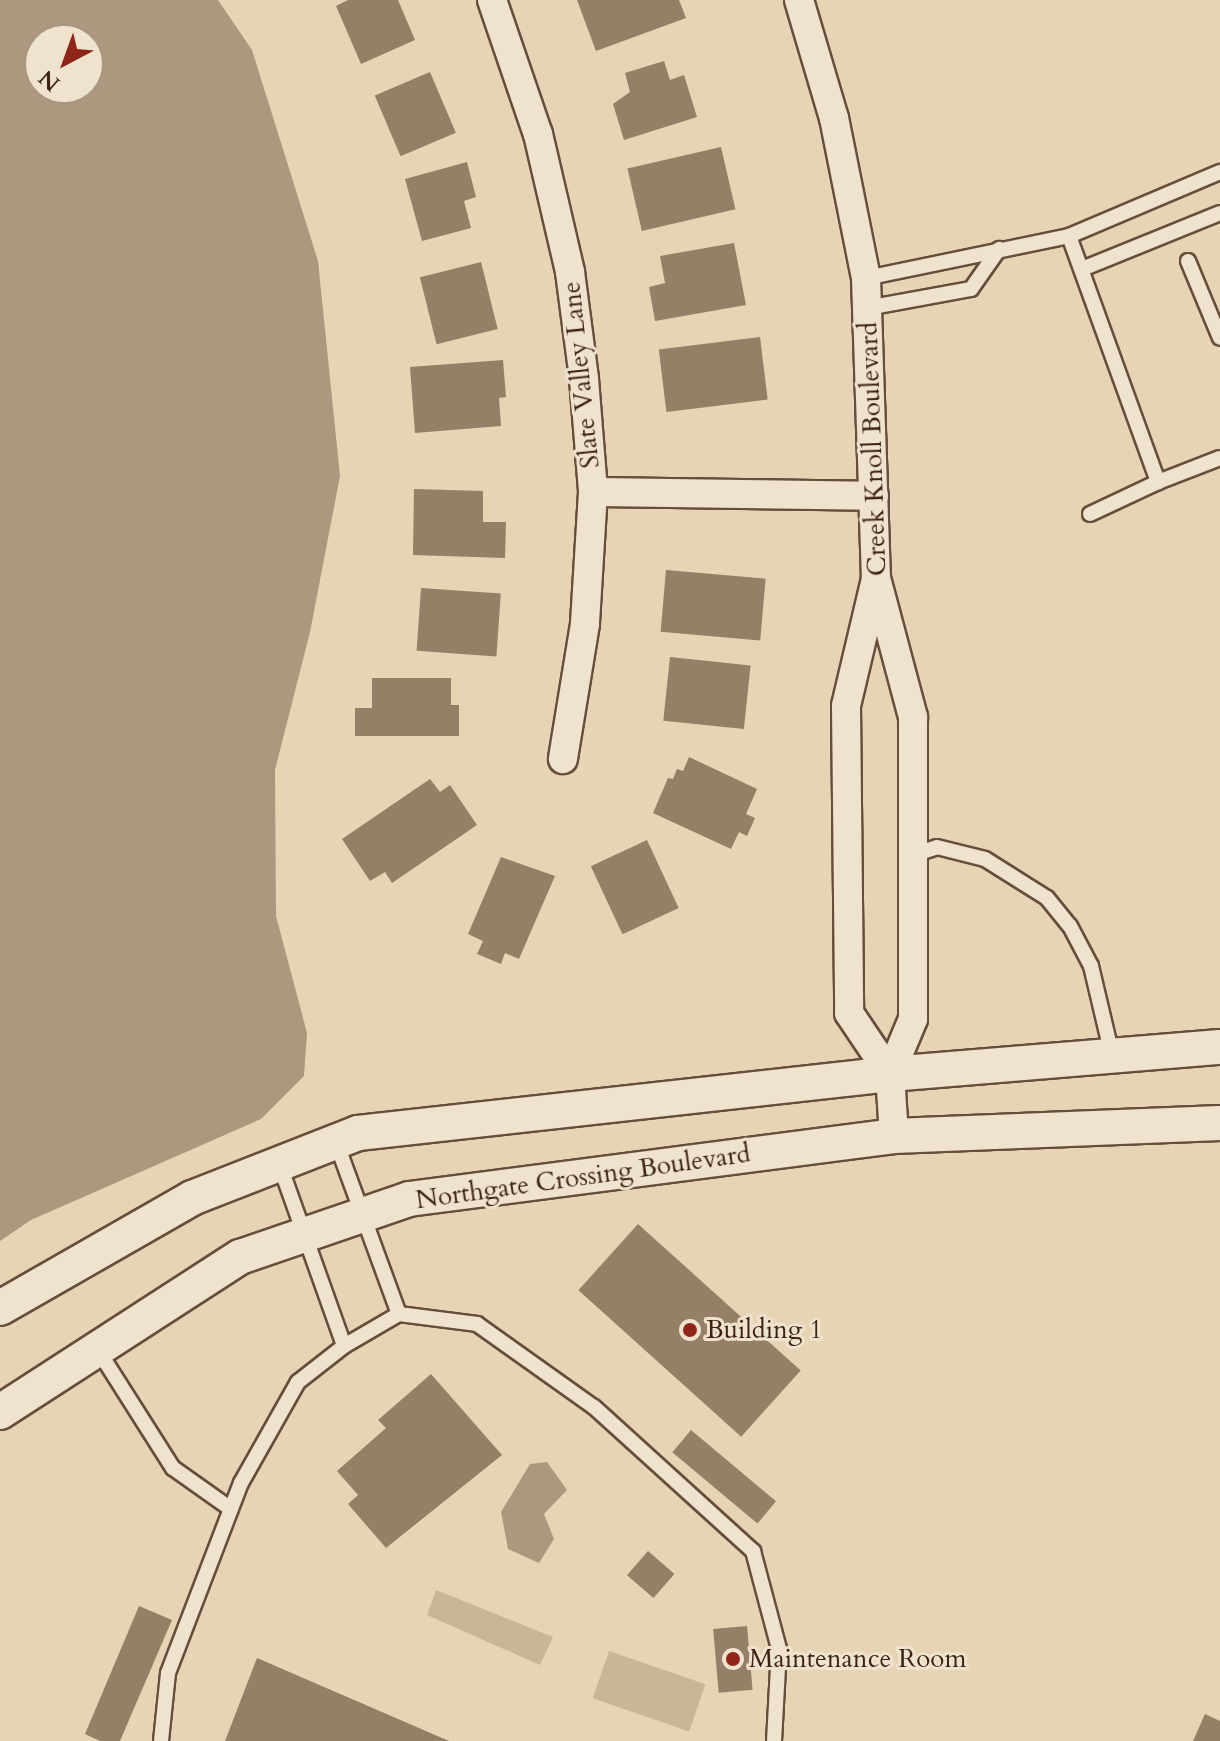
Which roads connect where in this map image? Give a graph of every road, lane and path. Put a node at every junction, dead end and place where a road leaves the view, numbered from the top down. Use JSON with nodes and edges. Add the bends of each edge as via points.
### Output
{"nodes":[{"id":1,"x":492,"y":0,"type":"edge"},
{"id":2,"x":799,"y":0,"type":"edge"},
{"id":3,"x":1220,"y":172,"type":"edge"},
{"id":4,"x":1220,"y":213,"type":"edge"},
{"id":5,"x":1069,"y":236,"type":"junction"},
{"id":6,"x":999,"y":249,"type":"junction"},
{"id":7,"x":1188,"y":261,"type":"dead end"},
{"id":8,"x":1082,"y":269,"type":"junction"},
{"id":9,"x":866,"y":278,"type":"junction"},
{"id":10,"x":867,"y":308,"type":"junction"},
{"id":11,"x":1220,"y":338,"type":"edge"},
{"id":12,"x":1220,"y":458,"type":"edge"},
{"id":13,"x":1158,"y":482,"type":"junction"},
{"id":14,"x":593,"y":492,"type":"junction"},
{"id":15,"x":874,"y":496,"type":"junction"},
{"id":16,"x":1090,"y":514,"type":"dead end"},
{"id":17,"x":876,"y":578,"type":"junction"},
{"id":18,"x":563,"y":759,"type":"dead end"},
{"id":19,"x":913,"y":855,"type":"junction"},
{"id":20,"x":1220,"y":1047,"type":"edge"},
{"id":21,"x":1113,"y":1055,"type":"junction"},
{"id":22,"x":890,"y":1074,"type":"junction"},
{"id":23,"x":1220,"y":1123,"type":"edge"},
{"id":24,"x":894,"y":1136,"type":"junction"},
{"id":25,"x":336,"y":1141,"type":"junction"},
{"id":26,"x":279,"y":1162,"type":"junction"},
{"id":27,"x":360,"y":1216,"type":"junction"},
{"id":28,"x":305,"y":1234,"type":"junction"},
{"id":29,"x":0,"y":1308,"type":"edge"},
{"id":30,"x":399,"y":1314,"type":"junction"},
{"id":31,"x":344,"y":1346,"type":"junction"},
{"id":32,"x":96,"y":1347,"type":"junction"},
{"id":33,"x":0,"y":1412,"type":"edge"},
{"id":34,"x":231,"y":1509,"type":"junction"},
{"id":35,"x":161,"y":1741,"type":"edge"},
{"id":36,"x":774,"y":1741,"type":"edge"}],
"edges":[{"from":1,"to":14,"type":"street","name":"Slate Valley Lane","via":[[538,134],[570,272]]},
{"from":2,"to":9,"type":"street","name":"Creek Knoll Boulevard","via":[[834,118]]},
{"from":3,"to":5,"type":"lane"},
{"from":4,"to":8,"type":"lane"},
{"from":5,"to":6,"type":"lane"},
{"from":5,"to":8,"type":"lane"},
{"from":6,"to":9,"type":"lane"},
{"from":6,"to":10,"type":"lane","via":[[971,289]]},
{"from":7,"to":11,"type":"lane"},
{"from":8,"to":13,"type":"lane"},
{"from":9,"to":10,"type":"street","name":"Creek Knoll Boulevard"},
{"from":10,"to":15,"type":"street","name":"Creek Knoll Boulevard"},
{"from":12,"to":13,"type":"lane"},
{"from":13,"to":16,"type":"lane"},
{"from":14,"to":15,"type":"street"},
{"from":14,"to":18,"type":"street","name":"Slate Valley Lane","via":[[585,624]]},
{"from":15,"to":17,"type":"street","name":"Creek Knoll Boulevard"},
{"from":17,"to":19,"type":"street","name":"Creek Knoll Boulevard","via":[[913,717]]},
{"from":17,"to":22,"type":"street","via":[[846,706],[849,1013]]},
{"from":19,"to":21,"type":"lane","via":[[937,847],[985,859],[1047,898],[1070,926],[1091,966]]},
{"from":19,"to":22,"type":"street","name":"Creek Knoll Boulevard","via":[[913,1019]]},
{"from":20,"to":21,"type":"street"},
{"from":21,"to":22,"type":"street"},
{"from":22,"to":24,"type":"street","name":"Creek Knoll Boulevard"},
{"from":22,"to":25,"type":"street","via":[[358,1133]]},
{"from":23,"to":24,"type":"street","name":"Northgate Crossing Boulevard"},
{"from":24,"to":27,"type":"street","name":"Northgate Crossing Boulevard","via":[[409,1199]]},
{"from":25,"to":26,"type":"street"},
{"from":25,"to":27,"type":"lane"},
{"from":26,"to":28,"type":"lane"},
{"from":26,"to":29,"type":"street","via":[[192,1198]]},
{"from":27,"to":28,"type":"street","name":"Northgate Crossing Boulevard"},
{"from":27,"to":30,"type":"lane"},
{"from":28,"to":31,"type":"lane"},
{"from":28,"to":32,"type":"street","name":"Northgate Crossing Boulevard","via":[[240,1257]]},
{"from":30,"to":31,"type":"lane"},
{"from":30,"to":36,"type":"lane","via":[[477,1324],[594,1407],[753,1551],[779,1649]]},
{"from":31,"to":34,"type":"lane","via":[[298,1382]]},
{"from":32,"to":33,"type":"street","name":"Northgate Crossing Boulevard"},
{"from":32,"to":34,"type":"lane","via":[[173,1468]]},
{"from":34,"to":35,"type":"lane","via":[[168,1673]]}]}
